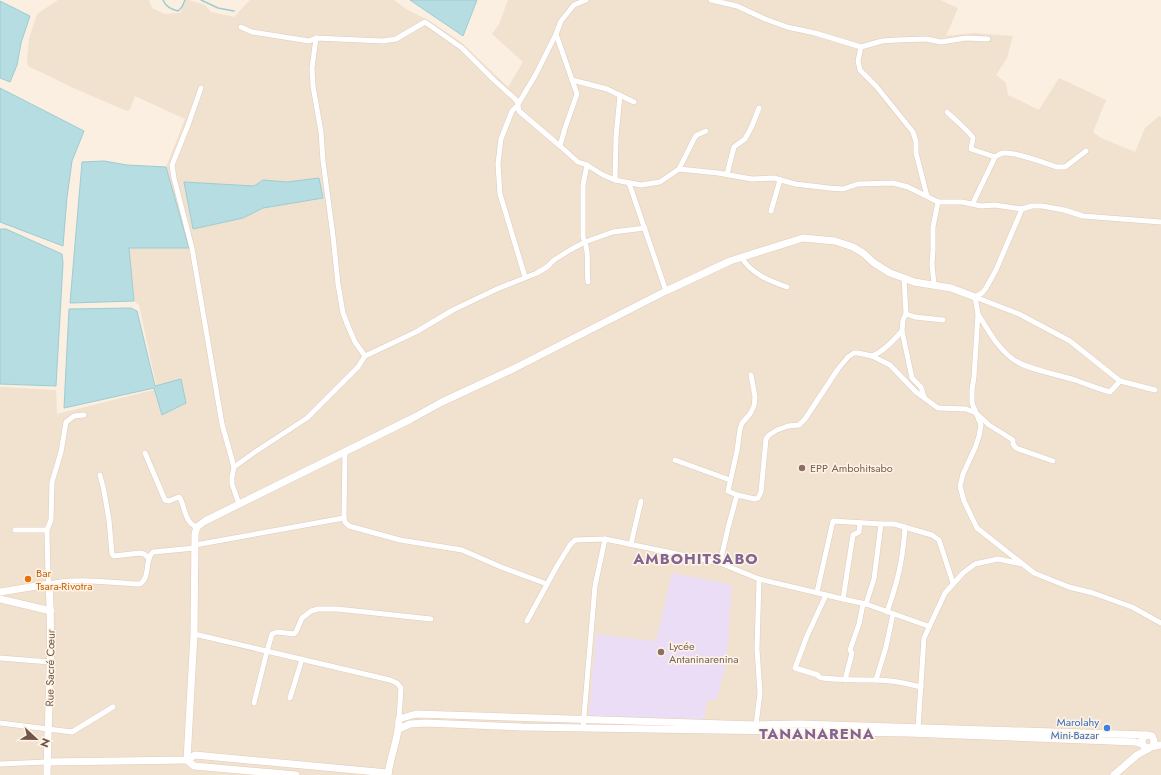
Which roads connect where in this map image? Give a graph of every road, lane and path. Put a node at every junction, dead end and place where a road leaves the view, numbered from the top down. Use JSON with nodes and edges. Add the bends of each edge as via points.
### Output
{"nodes":[{"id":1,"x":586,"y":0,"type":"edge"},
{"id":2,"x":711,"y":0,"type":"edge"},
{"id":3,"x":241,"y":27,"type":"dead end"},
{"id":4,"x":556,"y":34,"type":"junction"},
{"id":5,"x":316,"y":38,"type":"junction"},
{"id":6,"x":988,"y":39,"type":"dead end"},
{"id":7,"x":861,"y":47,"type":"junction"},
{"id":8,"x":572,"y":80,"type":"junction"},
{"id":9,"x":201,"y":88,"type":"dead end"},
{"id":10,"x":620,"y":95,"type":"junction"},
{"id":11,"x":634,"y":102,"type":"dead end"},
{"id":12,"x":517,"y":106,"type":"junction"},
{"id":13,"x":759,"y":108,"type":"dead end"},
{"id":14,"x":947,"y":112,"type":"dead end"},
{"id":15,"x":706,"y":131,"type":"dead end"},
{"id":16,"x":560,"y":146,"type":"junction"},
{"id":17,"x":1086,"y":151,"type":"dead end"},
{"id":18,"x":995,"y":157,"type":"junction"},
{"id":19,"x":587,"y":165,"type":"junction"},
{"id":20,"x":679,"y":169,"type":"junction"},
{"id":21,"x":727,"y":174,"type":"junction"},
{"id":22,"x":615,"y":180,"type":"junction"},
{"id":23,"x":780,"y":180,"type":"junction"},
{"id":24,"x":629,"y":183,"type":"junction"},
{"id":25,"x":927,"y":196,"type":"junction"},
{"id":26,"x":938,"y":202,"type":"junction"},
{"id":27,"x":974,"y":203,"type":"junction"},
{"id":28,"x":1022,"y":209,"type":"junction"},
{"id":29,"x":771,"y":212,"type":"dead end"},
{"id":30,"x":1161,"y":222,"type":"edge"},
{"id":31,"x":645,"y":228,"type":"junction"},
{"id":32,"x":585,"y":242,"type":"junction"},
{"id":33,"x":741,"y":257,"type":"junction"},
{"id":34,"x":525,"y":277,"type":"junction"},
{"id":35,"x":904,"y":278,"type":"junction"},
{"id":36,"x":588,"y":282,"type":"dead end"},
{"id":37,"x":934,"y":285,"type":"junction"},
{"id":38,"x":787,"y":287,"type":"dead end"},
{"id":39,"x":666,"y":291,"type":"junction"},
{"id":40,"x":975,"y":297,"type":"junction"},
{"id":41,"x":906,"y":314,"type":"junction"},
{"id":42,"x":978,"y":314,"type":"junction"},
{"id":43,"x":943,"y":320,"type":"dead end"},
{"id":44,"x":902,"y":331,"type":"junction"},
{"id":45,"x":365,"y":356,"type":"junction"},
{"id":46,"x":872,"y":356,"type":"junction"},
{"id":47,"x":751,"y":375,"type":"dead end"},
{"id":48,"x":1120,"y":381,"type":"junction"},
{"id":49,"x":1155,"y":390,"type":"dead end"},
{"id":50,"x":924,"y":398,"type":"junction"},
{"id":51,"x":976,"y":413,"type":"junction"},
{"id":52,"x":84,"y":415,"type":"dead end"},
{"id":53,"x":345,"y":451,"type":"junction"},
{"id":54,"x":144,"y":452,"type":"dead end"},
{"id":55,"x":675,"y":460,"type":"dead end"},
{"id":56,"x":1053,"y":460,"type":"dead end"},
{"id":57,"x":234,"y":467,"type":"junction"},
{"id":58,"x":100,"y":475,"type":"dead end"},
{"id":59,"x":730,"y":480,"type":"junction"},
{"id":60,"x":737,"y":495,"type":"junction"},
{"id":61,"x":641,"y":502,"type":"dead end"},
{"id":62,"x":239,"y":504,"type":"junction"},
{"id":63,"x":344,"y":518,"type":"junction"},
{"id":64,"x":860,"y":523,"type":"junction"},
{"id":65,"x":881,"y":524,"type":"junction"},
{"id":66,"x":197,"y":527,"type":"junction"},
{"id":67,"x":905,"y":527,"type":"junction"},
{"id":68,"x":15,"y":530,"type":"dead end"},
{"id":69,"x":47,"y":530,"type":"junction"},
{"id":70,"x":605,"y":539,"type":"junction"},
{"id":71,"x":631,"y":544,"type":"junction"},
{"id":72,"x":195,"y":546,"type":"junction"},
{"id":73,"x":149,"y":558,"type":"junction"},
{"id":74,"x":720,"y":563,"type":"junction"},
{"id":75,"x":1022,"y":564,"type":"junction"},
{"id":76,"x":759,"y":579,"type":"junction"},
{"id":77,"x":953,"y":583,"type":"junction"},
{"id":78,"x":49,"y":584,"type":"junction"},
{"id":79,"x":547,"y":584,"type":"junction"},
{"id":80,"x":0,"y":592,"type":"edge"},
{"id":81,"x":817,"y":592,"type":"junction"},
{"id":82,"x":826,"y":595,"type":"junction"},
{"id":83,"x":0,"y":599,"type":"edge"},
{"id":84,"x":843,"y":599,"type":"junction"},
{"id":85,"x":864,"y":604,"type":"junction"},
{"id":86,"x":51,"y":610,"type":"junction"},
{"id":87,"x":887,"y":612,"type":"junction"},
{"id":88,"x":893,"y":614,"type":"junction"},
{"id":89,"x":431,"y":619,"type":"dead end"},
{"id":90,"x":527,"y":621,"type":"dead end"},
{"id":91,"x":1161,"y":623,"type":"edge"},
{"id":92,"x":928,"y":626,"type":"junction"},
{"id":93,"x":194,"y":634,"type":"junction"},
{"id":94,"x":267,"y":651,"type":"junction"},
{"id":95,"x":0,"y":658,"type":"edge"},
{"id":96,"x":302,"y":659,"type":"junction"},
{"id":97,"x":50,"y":662,"type":"junction"},
{"id":98,"x":845,"y":680,"type":"junction"},
{"id":99,"x":876,"y":680,"type":"junction"},
{"id":100,"x":921,"y":687,"type":"junction"},
{"id":101,"x":290,"y":698,"type":"dead end"},
{"id":102,"x":254,"y":703,"type":"dead end"},
{"id":103,"x":113,"y":707,"type":"dead end"},
{"id":104,"x":523,"y":717,"type":"junction"},
{"id":105,"x":399,"y":719,"type":"junction"},
{"id":106,"x":583,"y":720,"type":"junction"},
{"id":107,"x":0,"y":723,"type":"edge"},
{"id":108,"x":694,"y":726,"type":"junction"},
{"id":109,"x":522,"y":727,"type":"junction"},
{"id":110,"x":752,"y":727,"type":"junction"},
{"id":111,"x":583,"y":728,"type":"junction"},
{"id":112,"x":918,"y":728,"type":"junction"},
{"id":113,"x":48,"y":729,"type":"junction"},
{"id":114,"x":399,"y":729,"type":"junction"},
{"id":115,"x":908,"y":730,"type":"junction"},
{"id":116,"x":1003,"y":734,"type":"junction"},
{"id":117,"x":1036,"y":735,"type":"junction"},
{"id":118,"x":1149,"y":736,"type":"junction"},
{"id":119,"x":1161,"y":742,"type":"edge"},
{"id":120,"x":1142,"y":745,"type":"junction"},
{"id":121,"x":1161,"y":745,"type":"edge"},
{"id":122,"x":1152,"y":747,"type":"junction"},
{"id":123,"x":1137,"y":755,"type":"junction"},
{"id":124,"x":187,"y":760,"type":"junction"},
{"id":125,"x":47,"y":762,"type":"junction"},
{"id":126,"x":0,"y":764,"type":"edge"},
{"id":127,"x":388,"y":774,"type":"edge"},
{"id":128,"x":46,"y":775,"type":"edge"},
{"id":129,"x":296,"y":775,"type":"edge"},
{"id":130,"x":1114,"y":775,"type":"edge"}],
"edges":[{"from":1,"to":4,"type":"street","via":[[569,9]]},
{"from":2,"to":7,"type":"street","via":[[737,6],[787,27]]},
{"from":3,"to":5,"type":"street","via":[[252,32],[309,41]]},
{"from":4,"to":8,"type":"street"},
{"from":4,"to":12,"type":"street"},
{"from":5,"to":12,"type":"street","via":[[393,40],[425,22],[462,48],[514,97]]},
{"from":5,"to":45,"type":"street","via":[[312,86],[321,132],[338,284],[343,313],[354,342]]},
{"from":6,"to":7,"type":"street","via":[[966,38],[941,42],[926,39],[897,40]]},
{"from":7,"to":25,"type":"street","via":[[858,61],[860,70],[913,132]]},
{"from":8,"to":10,"type":"street"},
{"from":8,"to":16,"type":"street","via":[[577,94]]},
{"from":9,"to":57,"type":"street","via":[[172,165],[192,248],[222,424]]},
{"from":10,"to":11,"type":"street"},
{"from":10,"to":22,"type":"street"},
{"from":12,"to":16,"type":"street","via":[[519,111]]},
{"from":12,"to":34,"type":"street","via":[[512,111],[501,138],[498,178],[504,213]]},
{"from":13,"to":21,"type":"street","via":[[745,138],[734,147]]},
{"from":14,"to":18,"type":"street","via":[[970,133],[973,138],[971,149]]},
{"from":15,"to":20,"type":"street","via":[[695,137]]},
{"from":16,"to":19,"type":"street","via":[[578,162]]},
{"from":17,"to":18,"type":"street","via":[[1065,168],[1012,154],[1003,153]]},
{"from":18,"to":27,"type":"street"},
{"from":19,"to":22,"type":"street"},
{"from":19,"to":32,"type":"street","via":[[583,185]]},
{"from":20,"to":21,"type":"street"},
{"from":20,"to":24,"type":"street","via":[[660,182],[641,185]]},
{"from":21,"to":23,"type":"street","via":[[752,179]]},
{"from":22,"to":24,"type":"street"},
{"from":23,"to":25,"type":"street","via":[[843,189],[858,184],[893,183]]},
{"from":23,"to":29,"type":"street"},
{"from":24,"to":31,"type":"street"},
{"from":25,"to":26,"type":"street"},
{"from":26,"to":27,"type":"street"},
{"from":26,"to":37,"type":"street","via":[[933,227]]},
{"from":27,"to":28,"type":"street","via":[[981,206],[995,205]]},
{"from":28,"to":30,"type":"street","via":[[1042,206],[1083,216]]},
{"from":28,"to":40,"type":"street","via":[[996,270],[986,288]]},
{"from":31,"to":32,"type":"street","via":[[613,232]]},
{"from":31,"to":39,"type":"street"},
{"from":32,"to":34,"type":"street","via":[[537,273]]},
{"from":32,"to":36,"type":"street"},
{"from":33,"to":35,"type":"street","via":[[803,238],[835,240],[853,247],[874,263]]},
{"from":33,"to":38,"type":"street","via":[[747,267],[754,272],[771,282]]},
{"from":33,"to":39,"type":"street"},
{"from":34,"to":45,"type":"street","via":[[453,310],[416,332]]},
{"from":35,"to":37,"type":"street"},
{"from":35,"to":41,"type":"street"},
{"from":37,"to":40,"type":"street"},
{"from":39,"to":53,"type":"street"},
{"from":40,"to":42,"type":"street"},
{"from":40,"to":48,"type":"street","via":[[1019,314],[1070,341]]},
{"from":41,"to":43,"type":"street","via":[[915,318]]},
{"from":41,"to":44,"type":"street"},
{"from":42,"to":48,"type":"street","via":[[991,335],[1008,354],[1023,364],[1110,392]]},
{"from":42,"to":51,"type":"street","via":[[972,390],[972,403]]},
{"from":44,"to":46,"type":"street","via":[[878,354]]},
{"from":44,"to":50,"type":"street","via":[[912,378],[921,387]]},
{"from":45,"to":57,"type":"street","via":[[358,367],[307,418]]},
{"from":46,"to":50,"type":"street","via":[[890,365]]},
{"from":46,"to":60,"type":"street","via":[[858,353],[848,357],[799,425],[788,426],[769,435],[766,439],[761,492],[758,498]]},
{"from":47,"to":59,"type":"street","via":[[754,406],[740,429]]},
{"from":48,"to":49,"type":"street"},
{"from":50,"to":51,"type":"street","via":[[938,408],[966,409]]},
{"from":51,"to":56,"type":"street","via":[[989,425],[1013,440],[1016,448]]},
{"from":51,"to":75,"type":"street","via":[[981,425],[960,486],[964,501],[977,528]]},
{"from":52,"to":69,"type":"street","via":[[74,416],[66,422],[52,482],[51,520]]},
{"from":53,"to":62,"type":"street"},
{"from":53,"to":63,"type":"street"},
{"from":54,"to":66,"type":"street","via":[[165,500],[179,497],[188,521]]},
{"from":55,"to":59,"type":"street"},
{"from":57,"to":62,"type":"street","via":[[232,484]]},
{"from":58,"to":73,"type":"street","via":[[109,520],[112,554],[114,556],[140,553]]},
{"from":59,"to":60,"type":"street","via":[[728,491]]},
{"from":60,"to":74,"type":"street"},
{"from":61,"to":71,"type":"street"},
{"from":62,"to":66,"type":"street"},
{"from":63,"to":72,"type":"street"},
{"from":63,"to":79,"type":"street","via":[[349,526],[400,540],[462,550]]},
{"from":64,"to":65,"type":"street"},
{"from":64,"to":81,"type":"street","via":[[833,521]]},
{"from":64,"to":84,"type":"street","via":[[859,532],[852,535]]},
{"from":65,"to":67,"type":"street"},
{"from":65,"to":85,"type":"street","via":[[874,579]]},
{"from":66,"to":72,"type":"street"},
{"from":67,"to":77,"type":"street","via":[[932,534],[939,540]]},
{"from":67,"to":87,"type":"street","via":[[898,580]]},
{"from":68,"to":69,"type":"street"},
{"from":69,"to":78,"type":"street"},
{"from":70,"to":71,"type":"street"},
{"from":70,"to":79,"type":"street","via":[[575,540]]},
{"from":70,"to":106,"type":"street","via":[[595,586]]},
{"from":71,"to":74,"type":"street"},
{"from":72,"to":73,"type":"street","via":[[153,552]]},
{"from":72,"to":93,"type":"street"},
{"from":73,"to":78,"type":"street","via":[[145,579],[140,584],[74,581]]},
{"from":74,"to":76,"type":"street"},
{"from":75,"to":77,"type":"street","via":[[998,559],[975,564]]},
{"from":75,"to":91,"type":"street","via":[[1034,573],[1068,587],[1132,607]]},
{"from":76,"to":81,"type":"street"},
{"from":76,"to":110,"type":"street","via":[[757,650],[760,693]]},
{"from":77,"to":92,"type":"street","via":[[944,593]]},
{"from":78,"to":80,"type":"street"},
{"from":78,"to":86,"type":"street","name":"Rue Sacré Cœur"},
{"from":79,"to":90,"type":"street"},
{"from":81,"to":82,"type":"street"},
{"from":82,"to":84,"type":"street"},
{"from":82,"to":98,"type":"street","via":[[806,636],[795,668],[818,674],[819,677]]},
{"from":83,"to":86,"type":"street"},
{"from":84,"to":85,"type":"street"},
{"from":85,"to":87,"type":"street"},
{"from":85,"to":98,"type":"street","via":[[850,650],[852,653]]},
{"from":86,"to":97,"type":"street","name":"Rue Sacré Cœur"},
{"from":87,"to":88,"type":"street"},
{"from":88,"to":92,"type":"street"},
{"from":88,"to":99,"type":"street"},
{"from":89,"to":94,"type":"street","via":[[337,609],[311,611],[302,618],[294,634],[274,632]]},
{"from":92,"to":100,"type":"street","via":[[924,638]]},
{"from":93,"to":94,"type":"street"},
{"from":93,"to":124,"type":"street"},
{"from":94,"to":96,"type":"street"},
{"from":94,"to":102,"type":"street"},
{"from":95,"to":97,"type":"street"},
{"from":96,"to":101,"type":"street"},
{"from":96,"to":105,"type":"street","via":[[397,683],[401,688]]},
{"from":97,"to":113,"type":"street","name":"Rue Sacré Cœur"},
{"from":98,"to":99,"type":"street"},
{"from":99,"to":100,"type":"street"},
{"from":100,"to":112,"type":"street"},
{"from":103,"to":113,"type":"street","via":[[72,732]]},
{"from":104,"to":105,"type":"street","via":[[416,714]]},
{"from":104,"to":106,"type":"street"},
{"from":104,"to":109,"type":"street"},
{"from":105,"to":114,"type":"street"},
{"from":106,"to":108,"type":"street"},
{"from":106,"to":111,"type":"street"},
{"from":107,"to":113,"type":"street"},
{"from":108,"to":110,"type":"street"},
{"from":108,"to":111,"type":"street"},
{"from":109,"to":111,"type":"street"},
{"from":109,"to":114,"type":"street","via":[[410,724]]},
{"from":110,"to":115,"type":"street","via":[[800,724]]},
{"from":112,"to":115,"type":"street"},
{"from":112,"to":116,"type":"street"},
{"from":113,"to":125,"type":"street","name":"Rue Sacré Cœur"},
{"from":114,"to":127,"type":"street"},
{"from":115,"to":116,"type":"street"},
{"from":116,"to":117,"type":"street"},
{"from":117,"to":118,"type":"street"},
{"from":117,"to":120,"type":"street","via":[[1135,742]]},
{"from":118,"to":119,"type":"street"},
{"from":118,"to":120,"type":"street","via":[[1142,739]]},
{"from":118,"to":122,"type":"street","via":[[1154,741]]},
{"from":120,"to":122,"type":"street","via":[[1146,748]]},
{"from":120,"to":123,"type":"street"},
{"from":121,"to":122,"type":"street"},
{"from":122,"to":123,"type":"street"},
{"from":123,"to":130,"type":"street"},
{"from":124,"to":125,"type":"street"},
{"from":124,"to":127,"type":"street","via":[[196,755]]},
{"from":124,"to":129,"type":"street","via":[[194,766]]},
{"from":125,"to":126,"type":"street"},
{"from":125,"to":128,"type":"street","name":"Rue Sacré Cœur"}]}
